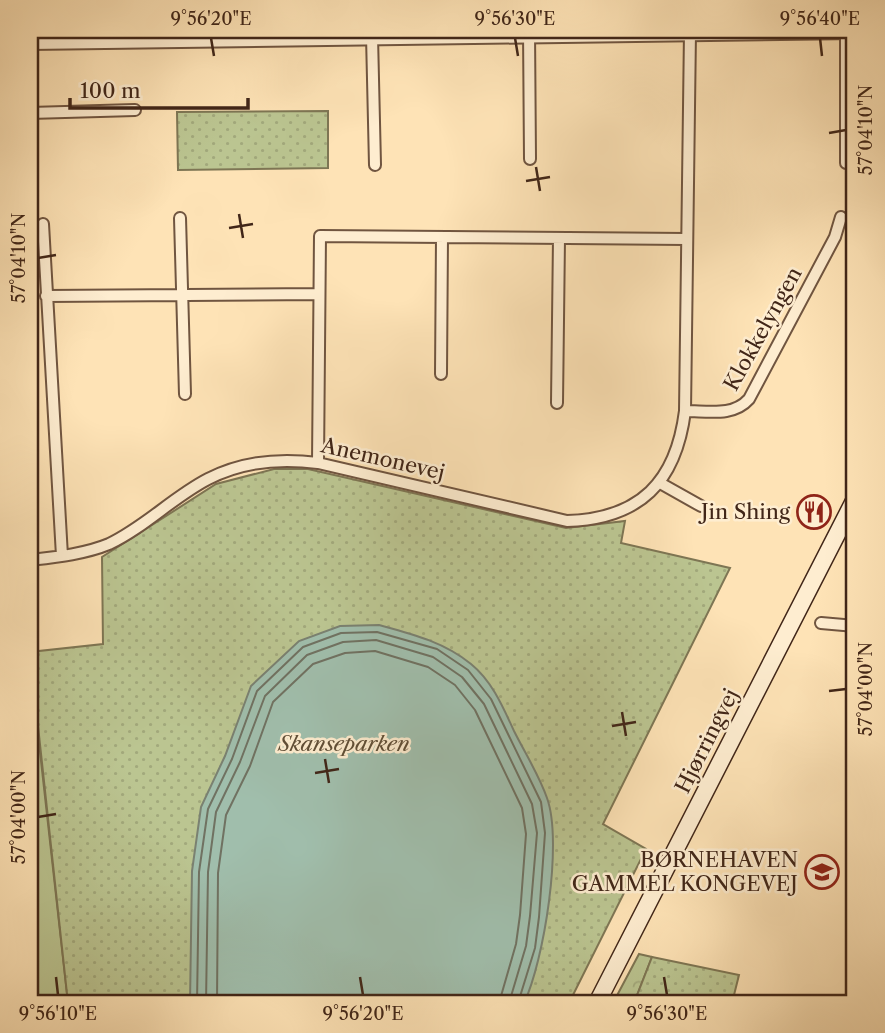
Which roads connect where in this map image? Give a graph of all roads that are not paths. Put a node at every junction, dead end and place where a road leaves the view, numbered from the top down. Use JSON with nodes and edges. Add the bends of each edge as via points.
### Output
{"nodes":[{"id":1,"x":850,"y":31,"type":"edge"},
{"id":2,"x":529,"y":32,"type":"edge"},
{"id":3,"x":690,"y":32,"type":"junction"},
{"id":4,"x":372,"y":36,"type":"junction"},
{"id":5,"x":30,"y":42,"type":"edge"},
{"id":6,"x":135,"y":110,"type":"dead end"},
{"id":7,"x":30,"y":113,"type":"edge"},
{"id":8,"x":530,"y":159,"type":"dead end"},
{"id":9,"x":846,"y":163,"type":"dead end"},
{"id":10,"x":375,"y":165,"type":"dead end"},
{"id":11,"x":180,"y":218,"type":"dead end"},
{"id":12,"x":841,"y":218,"type":"dead end"},
{"id":13,"x":43,"y":224,"type":"dead end"},
{"id":14,"x":442,"y":237,"type":"junction"},
{"id":15,"x":559,"y":238,"type":"junction"},
{"id":16,"x":686,"y":239,"type":"junction"},
{"id":17,"x":183,"y":295,"type":"junction"},
{"id":18,"x":319,"y":295,"type":"junction"},
{"id":19,"x":46,"y":296,"type":"junction"},
{"id":20,"x":441,"y":374,"type":"dead end"},
{"id":21,"x":185,"y":394,"type":"dead end"},
{"id":22,"x":558,"y":402,"type":"dead end"},
{"id":23,"x":685,"y":411,"type":"junction"},
{"id":24,"x":318,"y":463,"type":"junction"},
{"id":25,"x":660,"y":483,"type":"junction"},
{"id":26,"x":855,"y":499,"type":"edge"},
{"id":27,"x":701,"y":506,"type":"dead end"},
{"id":28,"x":62,"y":556,"type":"junction"},
{"id":29,"x":30,"y":560,"type":"edge"},
{"id":30,"x":821,"y":623,"type":"dead end"},
{"id":31,"x":855,"y":626,"type":"edge"},
{"id":32,"x":597,"y":1003,"type":"edge"}],
"edges":[{"from":1,"to":3,"type":"street"},
{"from":1,"to":9,"type":"street"},
{"from":2,"to":3,"type":"street"},
{"from":2,"to":4,"type":"street"},
{"from":2,"to":8,"type":"street"},
{"from":3,"to":16,"type":"street","name":"Anemonevej"},
{"from":4,"to":5,"type":"street"},
{"from":4,"to":10,"type":"street"},
{"from":6,"to":7,"type":"street"},
{"from":11,"to":17,"type":"street"},
{"from":12,"to":23,"type":"street","name":"Klokkelyngen","via":[[750,400],[729,412]]},
{"from":13,"to":19,"type":"street"},
{"from":14,"to":15,"type":"street"},
{"from":14,"to":18,"type":"street","via":[[320,236]]},
{"from":14,"to":20,"type":"street"},
{"from":15,"to":16,"type":"street"},
{"from":15,"to":22,"type":"street"},
{"from":16,"to":23,"type":"street","name":"Anemonevej"},
{"from":17,"to":18,"type":"street"},
{"from":17,"to":19,"type":"street"},
{"from":17,"to":21,"type":"street"},
{"from":18,"to":24,"type":"street"},
{"from":19,"to":28,"type":"street"},
{"from":23,"to":25,"type":"street","name":"Anemonevej","via":[[675,457]]},
{"from":24,"to":25,"type":"street","name":"Anemonevej","via":[[567,520],[616,514],[642,500]]},
{"from":24,"to":28,"type":"street","name":"Anemonevej","via":[[288,459],[237,467],[207,479],[106,545]]},
{"from":25,"to":27,"type":"street"},
{"from":26,"to":32,"type":"main road","name":"Hjørringvej"},
{"from":28,"to":29,"type":"street","name":"Anemonevej"},
{"from":30,"to":31,"type":"street"}]}
